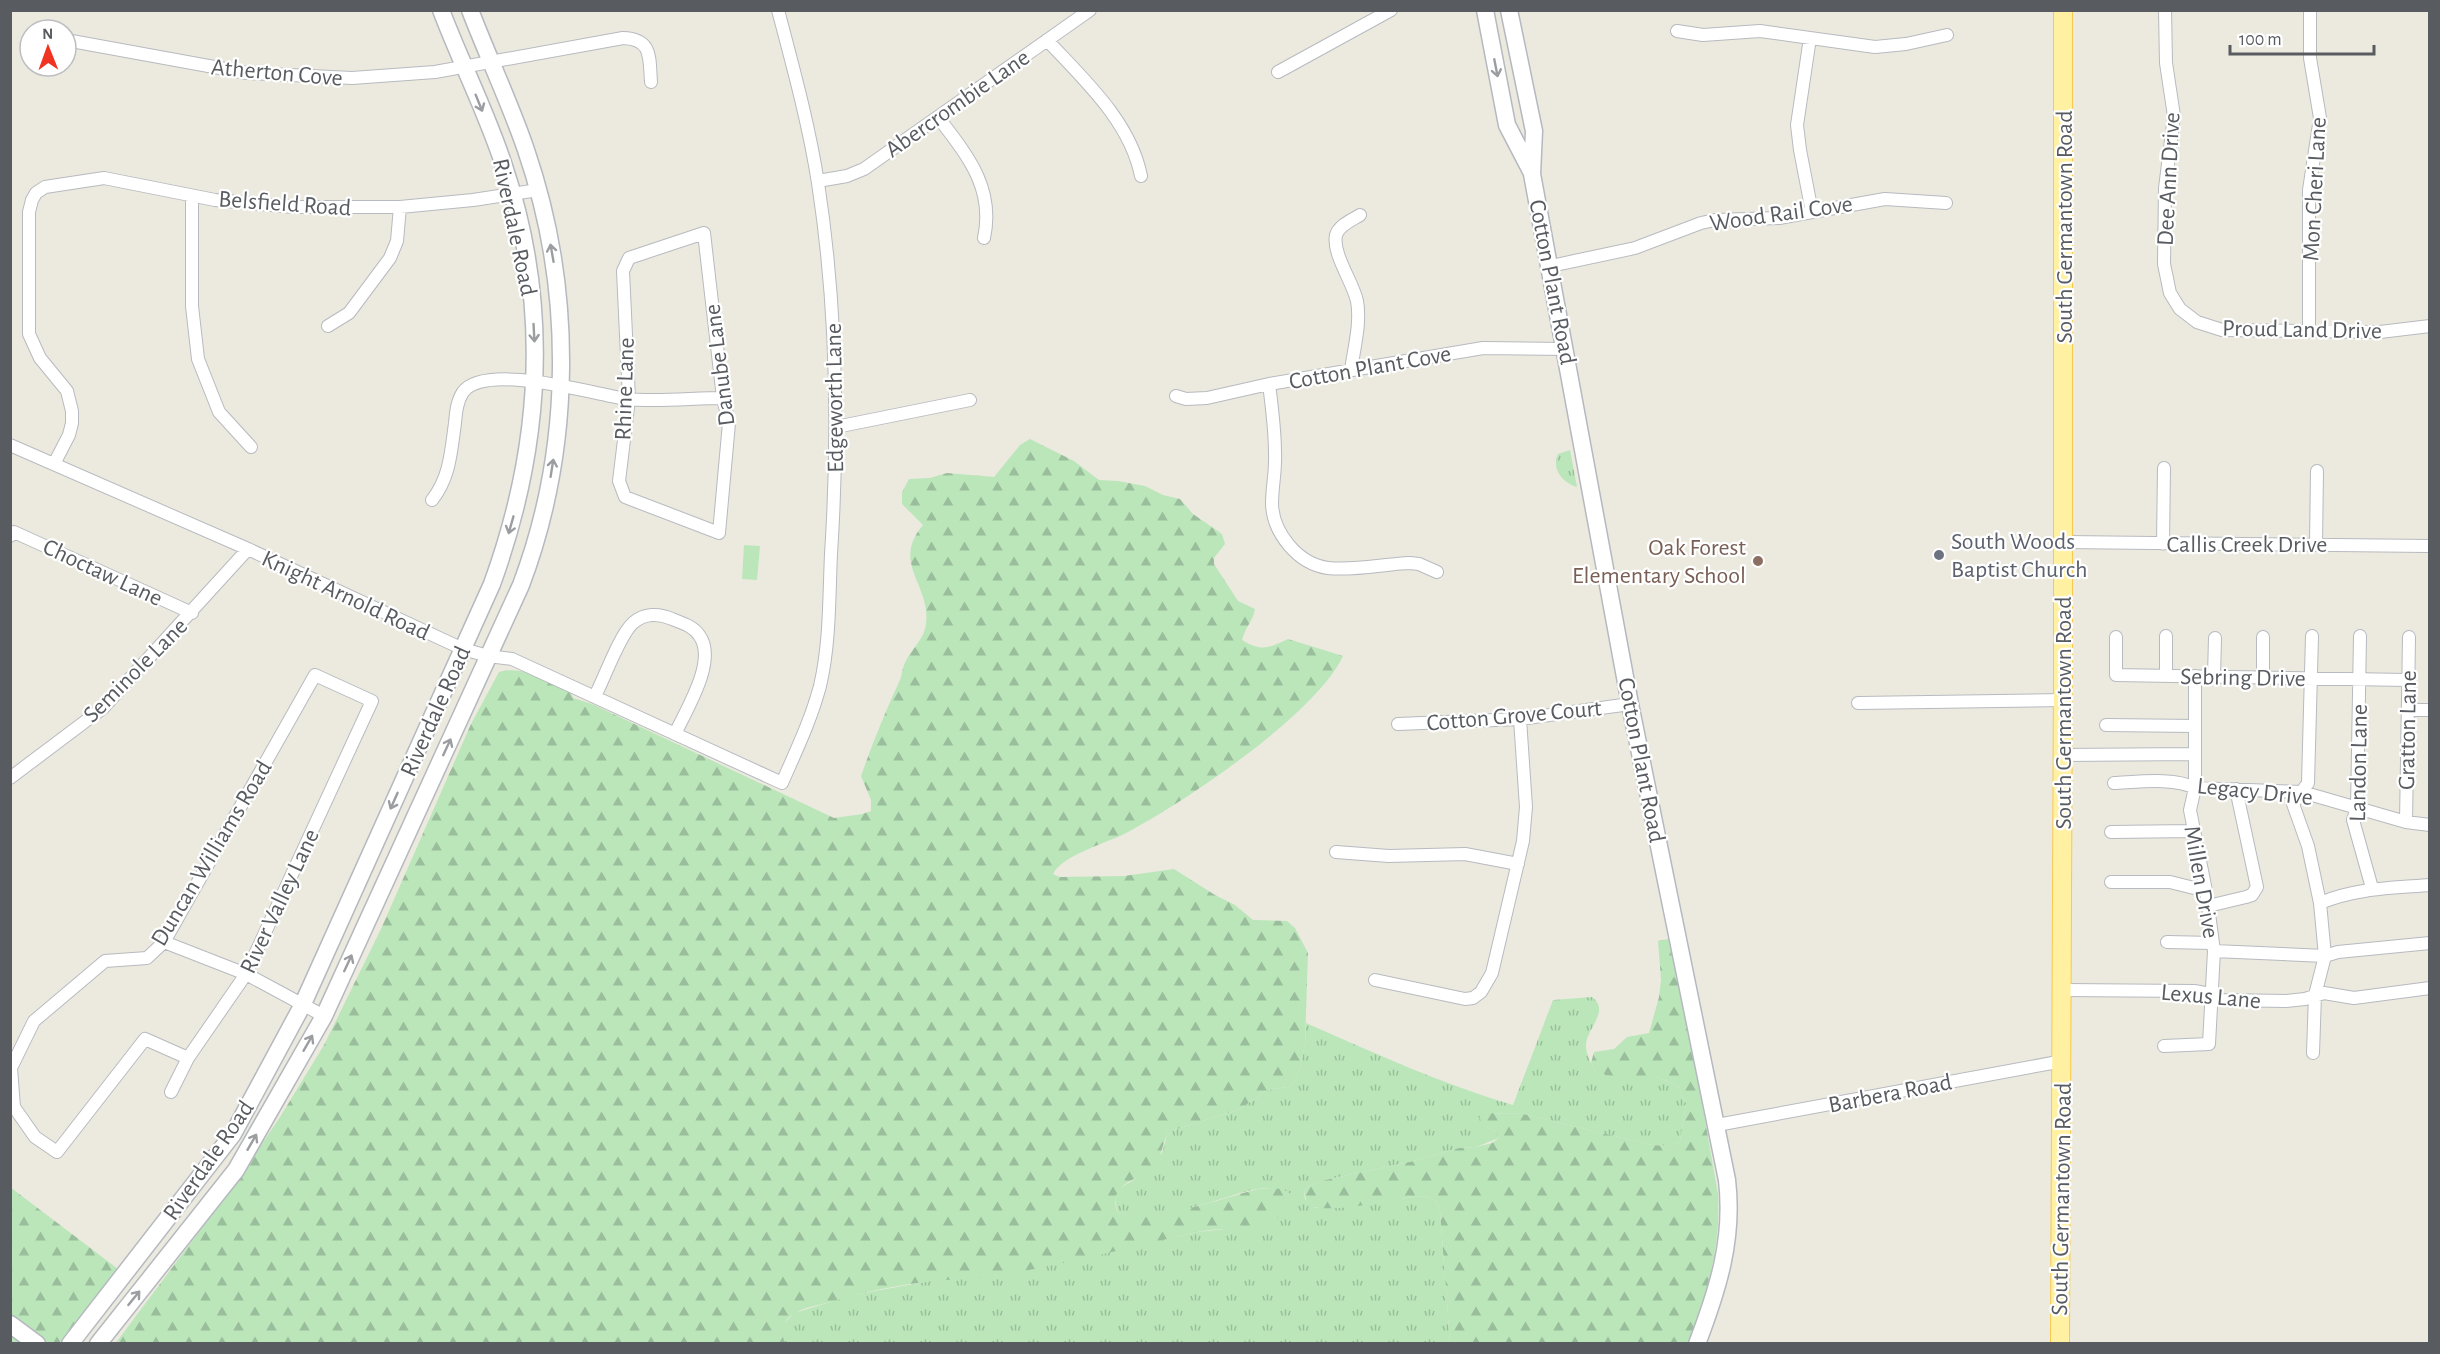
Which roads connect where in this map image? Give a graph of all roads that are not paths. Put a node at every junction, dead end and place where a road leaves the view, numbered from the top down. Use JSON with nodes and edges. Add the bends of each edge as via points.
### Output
{"nodes":[{"id":1,"x":441,"y":10,"type":"edge"},
{"id":2,"x":470,"y":10,"type":"edge"},
{"id":3,"x":778,"y":10,"type":"edge"},
{"id":4,"x":1090,"y":10,"type":"edge"},
{"id":5,"x":1391,"y":10,"type":"edge"},
{"id":6,"x":1485,"y":10,"type":"edge"},
{"id":7,"x":1509,"y":10,"type":"edge"},
{"id":8,"x":2063,"y":10,"type":"edge"},
{"id":9,"x":2165,"y":10,"type":"edge"},
{"id":10,"x":2310,"y":10,"type":"edge"},
{"id":11,"x":1677,"y":31,"type":"dead end"},
{"id":12,"x":1947,"y":34,"type":"dead end"},
{"id":13,"x":1810,"y":38,"type":"junction"},
{"id":14,"x":1047,"y":40,"type":"junction"},
{"id":15,"x":78,"y":42,"type":"edge"},
{"id":16,"x":490,"y":64,"type":"junction"},
{"id":17,"x":464,"y":68,"type":"junction"},
{"id":18,"x":1278,"y":72,"type":"dead end"},
{"id":19,"x":651,"y":82,"type":"dead end"},
{"id":20,"x":938,"y":117,"type":"junction"},
{"id":21,"x":1532,"y":174,"type":"junction"},
{"id":22,"x":1141,"y":176,"type":"dead end"},
{"id":23,"x":818,"y":181,"type":"junction"},
{"id":24,"x":538,"y":190,"type":"junction"},
{"id":25,"x":512,"y":194,"type":"junction"},
{"id":26,"x":192,"y":196,"type":"junction"},
{"id":27,"x":1946,"y":203,"type":"dead end"},
{"id":28,"x":400,"y":207,"type":"junction"},
{"id":29,"x":1812,"y":212,"type":"junction"},
{"id":30,"x":1360,"y":215,"type":"dead end"},
{"id":31,"x":704,"y":233,"type":"joint"},
{"id":32,"x":984,"y":238,"type":"dead end"},
{"id":33,"x":1551,"y":266,"type":"junction"},
{"id":34,"x":2180,"y":309,"type":"joint"},
{"id":35,"x":328,"y":326,"type":"dead end"},
{"id":36,"x":2430,"y":326,"type":"edge"},
{"id":37,"x":2309,"y":332,"type":"junction"},
{"id":38,"x":1565,"y":349,"type":"junction"},
{"id":39,"x":1351,"y":370,"type":"junction"},
{"id":40,"x":534,"y":382,"type":"junction"},
{"id":41,"x":1269,"y":384,"type":"junction"},
{"id":42,"x":560,"y":386,"type":"junction"},
{"id":43,"x":1176,"y":396,"type":"dead end"},
{"id":44,"x":723,"y":398,"type":"junction"},
{"id":45,"x":629,"y":399,"type":"junction"},
{"id":46,"x":970,"y":400,"type":"dead end"},
{"id":47,"x":836,"y":427,"type":"junction"},
{"id":48,"x":10,"y":445,"type":"edge"},
{"id":49,"x":251,"y":447,"type":"dead end"},
{"id":50,"x":54,"y":464,"type":"junction"},
{"id":51,"x":2164,"y":468,"type":"dead end"},
{"id":52,"x":2316,"y":471,"type":"dead end"},
{"id":53,"x":432,"y":500,"type":"dead end"},
{"id":54,"x":719,"y":533,"type":"joint"},
{"id":55,"x":12,"y":534,"type":"edge"},
{"id":56,"x":2065,"y":542,"type":"junction"},
{"id":57,"x":2163,"y":544,"type":"junction"},
{"id":58,"x":2316,"y":544,"type":"junction"},
{"id":59,"x":2430,"y":546,"type":"edge"},
{"id":60,"x":248,"y":549,"type":"junction"},
{"id":61,"x":1437,"y":572,"type":"dead end"},
{"id":62,"x":192,"y":613,"type":"junction"},
{"id":63,"x":2166,"y":636,"type":"dead end"},
{"id":64,"x":2312,"y":636,"type":"dead end"},
{"id":65,"x":2360,"y":636,"type":"dead end"},
{"id":66,"x":2116,"y":637,"type":"dead end"},
{"id":67,"x":2263,"y":637,"type":"dead end"},
{"id":68,"x":2409,"y":637,"type":"dead end"},
{"id":69,"x":2215,"y":639,"type":"dead end"},
{"id":70,"x":463,"y":649,"type":"junction"},
{"id":71,"x":488,"y":656,"type":"junction"},
{"id":72,"x":2166,"y":676,"type":"junction"},
{"id":73,"x":2195,"y":676,"type":"junction"},
{"id":74,"x":2214,"y":676,"type":"junction"},
{"id":75,"x":2263,"y":677,"type":"junction"},
{"id":76,"x":2311,"y":678,"type":"junction"},
{"id":77,"x":2360,"y":679,"type":"junction"},
{"id":78,"x":2408,"y":680,"type":"junction"},
{"id":79,"x":595,"y":696,"type":"junction"},
{"id":80,"x":2062,"y":700,"type":"junction"},
{"id":81,"x":372,"y":701,"type":"joint"},
{"id":82,"x":1858,"y":703,"type":"dead end"},
{"id":83,"x":1630,"y":704,"type":"junction"},
{"id":84,"x":2408,"y":710,"type":"junction"},
{"id":85,"x":2430,"y":710,"type":"edge"},
{"id":86,"x":1520,"y":719,"type":"junction"},
{"id":87,"x":1398,"y":724,"type":"dead end"},
{"id":88,"x":2106,"y":725,"type":"dead end"},
{"id":89,"x":2195,"y":726,"type":"junction"},
{"id":90,"x":675,"y":734,"type":"junction"},
{"id":91,"x":2195,"y":754,"type":"junction"},
{"id":92,"x":2062,"y":755,"type":"junction"},
{"id":93,"x":11,"y":778,"type":"edge"},
{"id":94,"x":782,"y":783,"type":"joint"},
{"id":95,"x":2114,"y":783,"type":"dead end"},
{"id":96,"x":2195,"y":788,"type":"junction"},
{"id":97,"x":2236,"y":789,"type":"junction"},
{"id":98,"x":2302,"y":792,"type":"junction"},
{"id":99,"x":2357,"y":808,"type":"junction"},
{"id":100,"x":2406,"y":822,"type":"junction"},
{"id":101,"x":2430,"y":825,"type":"edge"},
{"id":102,"x":2111,"y":831,"type":"dead end"},
{"id":103,"x":2192,"y":831,"type":"junction"},
{"id":104,"x":1336,"y":852,"type":"dead end"},
{"id":105,"x":1518,"y":864,"type":"junction"},
{"id":106,"x":2111,"y":882,"type":"dead end"},
{"id":107,"x":2430,"y":885,"type":"edge"},
{"id":108,"x":2372,"y":888,"type":"junction"},
{"id":109,"x":2206,"y":891,"type":"junction"},
{"id":110,"x":2320,"y":903,"type":"junction"},
{"id":111,"x":2208,"y":906,"type":"junction"},
{"id":112,"x":164,"y":942,"type":"junction"},
{"id":113,"x":2167,"y":942,"type":"dead end"},
{"id":114,"x":2430,"y":943,"type":"edge"},
{"id":115,"x":2214,"y":947,"type":"junction"},
{"id":116,"x":2325,"y":956,"type":"junction"},
{"id":117,"x":246,"y":974,"type":"junction"},
{"id":118,"x":1375,"y":980,"type":"dead end"},
{"id":119,"x":2430,"y":988,"type":"edge"},
{"id":120,"x":2062,"y":990,"type":"junction"},
{"id":121,"x":2315,"y":995,"type":"junction"},
{"id":122,"x":2211,"y":996,"type":"junction"},
{"id":123,"x":302,"y":1006,"type":"junction"},
{"id":124,"x":324,"y":1016,"type":"junction"},
{"id":125,"x":2164,"y":1046,"type":"dead end"},
{"id":126,"x":2313,"y":1053,"type":"dead end"},
{"id":127,"x":188,"y":1058,"type":"junction"},
{"id":128,"x":2063,"y":1061,"type":"junction"},
{"id":129,"x":171,"y":1092,"type":"dead end"},
{"id":130,"x":1717,"y":1125,"type":"junction"},
{"id":131,"x":10,"y":1324,"type":"edge"},
{"id":132,"x":37,"y":1344,"type":"edge"},
{"id":133,"x":70,"y":1344,"type":"edge"},
{"id":134,"x":98,"y":1344,"type":"edge"},
{"id":135,"x":1697,"y":1344,"type":"edge"},
{"id":136,"x":2060,"y":1344,"type":"edge"}],
"edges":[{"from":1,"to":17,"type":"street","name":"Riverdale Road"},
{"from":2,"to":16,"type":"street","name":"Riverdale Road"},
{"from":3,"to":23,"type":"street","name":"Edgeworth Lane"},
{"from":4,"to":14,"type":"street","name":"Abercrombie Lane"},
{"from":5,"to":18,"type":"street"},
{"from":6,"to":21,"type":"street","name":"Cotton Plant Road","one_way":true,"via":[[1507,125]]},
{"from":7,"to":21,"type":"street","name":"Cotton Plant Road","via":[[1534,131]]},
{"from":8,"to":56,"type":"main road","name":"South Germantown Road"},
{"from":9,"to":34,"type":"street","name":"Dee Ann Drive","via":[[2166,63],[2174,116],[2166,172],[2164,264],[2170,293]]},
{"from":10,"to":37,"type":"street","name":"Mon Cheri Lane","via":[[2310,58],[2320,118],[2309,190]]},
{"from":11,"to":13,"type":"street","via":[[1703,35],[1760,31]]},
{"from":12,"to":13,"type":"street","via":[[1906,45],[1875,47]]},
{"from":13,"to":29,"type":"street","via":[[1797,125]]},
{"from":14,"to":20,"type":"street","name":"Abercrombie Lane"},
{"from":14,"to":22,"type":"street","via":[[1106,105],[1135,152]]},
{"from":15,"to":17,"type":"street","name":"Atherton Cove","via":[[274,76],[376,78]]},
{"from":16,"to":17,"type":"street","name":"Atherton Cove"},
{"from":16,"to":19,"type":"street","name":"Atherton Cove","via":[[632,39],[647,51]]},
{"from":16,"to":24,"type":"street","name":"Riverdale Road","via":[[526,149]]},
{"from":17,"to":25,"type":"street","name":"Riverdale Road","one_way":true},
{"from":20,"to":23,"type":"street","name":"Abercrombie Lane","via":[[857,173]]},
{"from":20,"to":32,"type":"street","via":[[976,171],[986,209]]},
{"from":21,"to":33,"type":"street","name":"Cotton Plant Road"},
{"from":23,"to":47,"type":"street","name":"Edgeworth Lane","via":[[835,345]]},
{"from":24,"to":25,"type":"street","name":"Belsfield Road"},
{"from":42,"to":24,"type":"street","name":"Riverdale Road","one_way":true,"via":[[558,290]]},
{"from":25,"to":28,"type":"street","name":"Belsfield Road"},
{"from":25,"to":40,"type":"street","name":"Riverdale Road","one_way":true,"via":[[530,285]]},
{"from":26,"to":28,"type":"street","name":"Belsfield Road","via":[[294,207]]},
{"from":26,"to":49,"type":"street","via":[[192,306],[198,358],[219,412]]},
{"from":26,"to":50,"type":"street","name":"Belsfield Road","via":[[104,178],[50,185],[32,200],[29,334],[40,358],[67,391],[72,411],[69,435]]},
{"from":27,"to":29,"type":"street","name":"Wood Rail Cove","via":[[1885,199]]},
{"from":28,"to":35,"type":"street","via":[[397,241],[390,258],[349,313]]},
{"from":29,"to":33,"type":"street","name":"Wood Rail Cove","via":[[1779,218],[1715,220],[1635,248]]},
{"from":30,"to":39,"type":"street","via":[[1340,228],[1335,242],[1358,309]]},
{"from":31,"to":44,"type":"street","name":"Danube Lane"},
{"from":31,"to":45,"type":"street","name":"Rhine Lane","via":[[630,258],[623,271]]},
{"from":33,"to":38,"type":"street","name":"Cotton Plant Road"},
{"from":34,"to":37,"type":"street","name":"Proud Land Drive","via":[[2197,322],[2222,330]]},
{"from":36,"to":37,"type":"street","name":"Proud Land Drive","via":[[2398,331]]},
{"from":38,"to":39,"type":"street","name":"Cotton Plant Cove","via":[[1483,348]]},
{"from":38,"to":83,"type":"street","name":"Cotton Plant Road"},
{"from":39,"to":41,"type":"street","name":"Cotton Plant Cove"},
{"from":40,"to":42,"type":"street"},
{"from":40,"to":53,"type":"street","via":[[490,379],[469,386],[462,393],[446,479]]},
{"from":40,"to":70,"type":"street","name":"Riverdale Road","one_way":true,"via":[[530,439],[518,502],[492,584]]},
{"from":41,"to":43,"type":"street","name":"Cotton Plant Cove","via":[[1207,398]]},
{"from":41,"to":61,"type":"street","via":[[1275,444],[1272,505],[1274,519],[1287,543],[1311,563],[1326,567],[1410,563]]},
{"from":42,"to":45,"type":"street"},
{"from":71,"to":42,"type":"street","name":"Riverdale Road","one_way":true,"via":[[521,585],[538,536],[556,446]]},
{"from":44,"to":45,"type":"street"},
{"from":44,"to":54,"type":"street","name":"Danube Lane","via":[[729,423]]},
{"from":45,"to":54,"type":"street","name":"Rhine Lane","via":[[619,481],[625,497]]},
{"from":46,"to":47,"type":"street"},
{"from":47,"to":94,"type":"street","name":"Edgeworth Lane","via":[[824,667],[808,722]]},
{"from":48,"to":50,"type":"street","name":"Knight Arnold Road"},
{"from":50,"to":60,"type":"street","name":"Knight Arnold Road"},
{"from":51,"to":57,"type":"street"},
{"from":52,"to":58,"type":"street"},
{"from":55,"to":62,"type":"street","name":"Choctaw Lane"},
{"from":56,"to":57,"type":"street","name":"Callis Creek Drive"},
{"from":56,"to":80,"type":"main road","name":"South Germantown Road"},
{"from":57,"to":58,"type":"street","name":"Callis Creek Drive"},
{"from":58,"to":59,"type":"street","name":"Callis Creek Drive"},
{"from":60,"to":62,"type":"street","name":"Seminole Lane"},
{"from":60,"to":70,"type":"street","name":"Knight Arnold Road"},
{"from":62,"to":93,"type":"street","name":"Seminole Lane","via":[[103,708]]},
{"from":63,"to":72,"type":"street"},
{"from":64,"to":76,"type":"street"},
{"from":65,"to":77,"type":"street","name":"Landon Lane"},
{"from":66,"to":72,"type":"street","name":"Sebring Drive","via":[[2116,675]]},
{"from":67,"to":75,"type":"street"},
{"from":68,"to":78,"type":"street","name":"Gratton Lane"},
{"from":69,"to":74,"type":"street"},
{"from":70,"to":71,"type":"street","name":"Knight Arnold Road"},
{"from":70,"to":123,"type":"street","name":"Riverdale Road","one_way":true},
{"from":71,"to":79,"type":"street","name":"Knight Arnold Road","via":[[512,659]]},
{"from":124,"to":71,"type":"street","name":"Riverdale Road","one_way":true},
{"from":72,"to":73,"type":"street","name":"Sebring Drive"},
{"from":73,"to":74,"type":"street","name":"Sebring Drive"},
{"from":73,"to":89,"type":"street","name":"Millen Drive"},
{"from":74,"to":75,"type":"street","name":"Sebring Drive"},
{"from":75,"to":76,"type":"street","name":"Sebring Drive"},
{"from":76,"to":77,"type":"street","name":"Sebring Drive"},
{"from":76,"to":98,"type":"street","via":[[2308,783]]},
{"from":77,"to":78,"type":"street","name":"Sebring Drive"},
{"from":77,"to":99,"type":"street","name":"Landon Lane"},
{"from":78,"to":84,"type":"street","name":"Gratton Lane"},
{"from":79,"to":90,"type":"street","name":"Knight Arnold Road"},
{"from":79,"to":90,"type":"street","via":[[632,624],[656,614],[686,625],[700,636],[706,657],[702,676]]},
{"from":80,"to":82,"type":"street"},
{"from":80,"to":92,"type":"main road","name":"South Germantown Road"},
{"from":81,"to":112,"type":"street","name":"Duncan Williams Road","via":[[315,675]]},
{"from":81,"to":117,"type":"street","name":"River Valley Lane"},
{"from":83,"to":86,"type":"street","name":"Cotton Grove Court"},
{"from":83,"to":130,"type":"street","name":"Cotton Plant Road"},
{"from":84,"to":85,"type":"street"},
{"from":84,"to":100,"type":"street","name":"Gratton Lane"},
{"from":86,"to":87,"type":"street","name":"Cotton Grove Court"},
{"from":86,"to":105,"type":"street","via":[[1526,807]]},
{"from":88,"to":89,"type":"street"},
{"from":89,"to":91,"type":"street","name":"Millen Drive"},
{"from":90,"to":94,"type":"street","name":"Knight Arnold Road"},
{"from":91,"to":92,"type":"street","name":"Legacy Drive"},
{"from":91,"to":96,"type":"street","name":"Millen Drive"},
{"from":92,"to":120,"type":"main road","name":"South Germantown Road"},
{"from":95,"to":96,"type":"street","name":"Legacy Drive","via":[[2183,783]]},
{"from":96,"to":97,"type":"street","name":"Legacy Drive"},
{"from":96,"to":103,"type":"street","name":"Millen Drive","via":[[2190,805]]},
{"from":97,"to":98,"type":"street","name":"Legacy Drive"},
{"from":97,"to":111,"type":"street","via":[[2257,886],[2252,895]]},
{"from":98,"to":99,"type":"street","name":"Legacy Drive"},
{"from":98,"to":110,"type":"street","via":[[2293,804],[2308,846]]},
{"from":99,"to":100,"type":"street","name":"Legacy Drive"},
{"from":99,"to":108,"type":"street","name":"Landon Lane","via":[[2353,820]]},
{"from":100,"to":101,"type":"street","name":"Legacy Drive"},
{"from":102,"to":103,"type":"street"},
{"from":103,"to":109,"type":"street","name":"Millen Drive"},
{"from":104,"to":105,"type":"street","via":[[1465,854]]},
{"from":105,"to":118,"type":"street","via":[[1492,973],[1481,992],[1473,998],[1459,998]]},
{"from":106,"to":109,"type":"street","via":[[2177,882]]},
{"from":107,"to":108,"type":"street"},
{"from":108,"to":110,"type":"street"},
{"from":109,"to":111,"type":"street","name":"Millen Drive"},
{"from":110,"to":116,"type":"street"},
{"from":111,"to":115,"type":"street","name":"Millen Drive"},
{"from":112,"to":117,"type":"street"},
{"from":112,"to":127,"type":"street","name":"Duncan Williams Road","via":[[147,958],[105,961],[34,1021],[11,1068],[14,1107],[35,1137],[57,1152],[145,1039]]},
{"from":113,"to":115,"type":"street"},
{"from":114,"to":116,"type":"street"},
{"from":115,"to":116,"type":"street"},
{"from":115,"to":122,"type":"street","name":"Millen Drive"},
{"from":116,"to":121,"type":"street"},
{"from":117,"to":123,"type":"street"},
{"from":117,"to":127,"type":"street","name":"River Valley Lane"},
{"from":119,"to":121,"type":"street","name":"Lexus Lane","via":[[2359,997]]},
{"from":120,"to":122,"type":"street","name":"Lexus Lane","via":[[2194,991]]},
{"from":120,"to":128,"type":"main road","name":"South Germantown Road"},
{"from":121,"to":122,"type":"street","name":"Lexus Lane","via":[[2274,1001],[2229,1001]]},
{"from":121,"to":126,"type":"street"},
{"from":122,"to":125,"type":"street","name":"Millen Drive","via":[[2209,1044]]},
{"from":123,"to":124,"type":"street"},
{"from":123,"to":133,"type":"street","name":"Riverdale Road","via":[[232,1134]]},
{"from":134,"to":124,"type":"street","name":"Riverdale Road","one_way":true,"via":[[236,1170]]},
{"from":127,"to":129,"type":"street","name":"River Valley Lane"},
{"from":128,"to":130,"type":"street","name":"Barbera Road"},
{"from":128,"to":136,"type":"main road","name":"South Germantown Road"},
{"from":130,"to":135,"type":"street","name":"Cotton Plant Road","via":[[1730,1224]]},
{"from":131,"to":132,"type":"street"}]}
